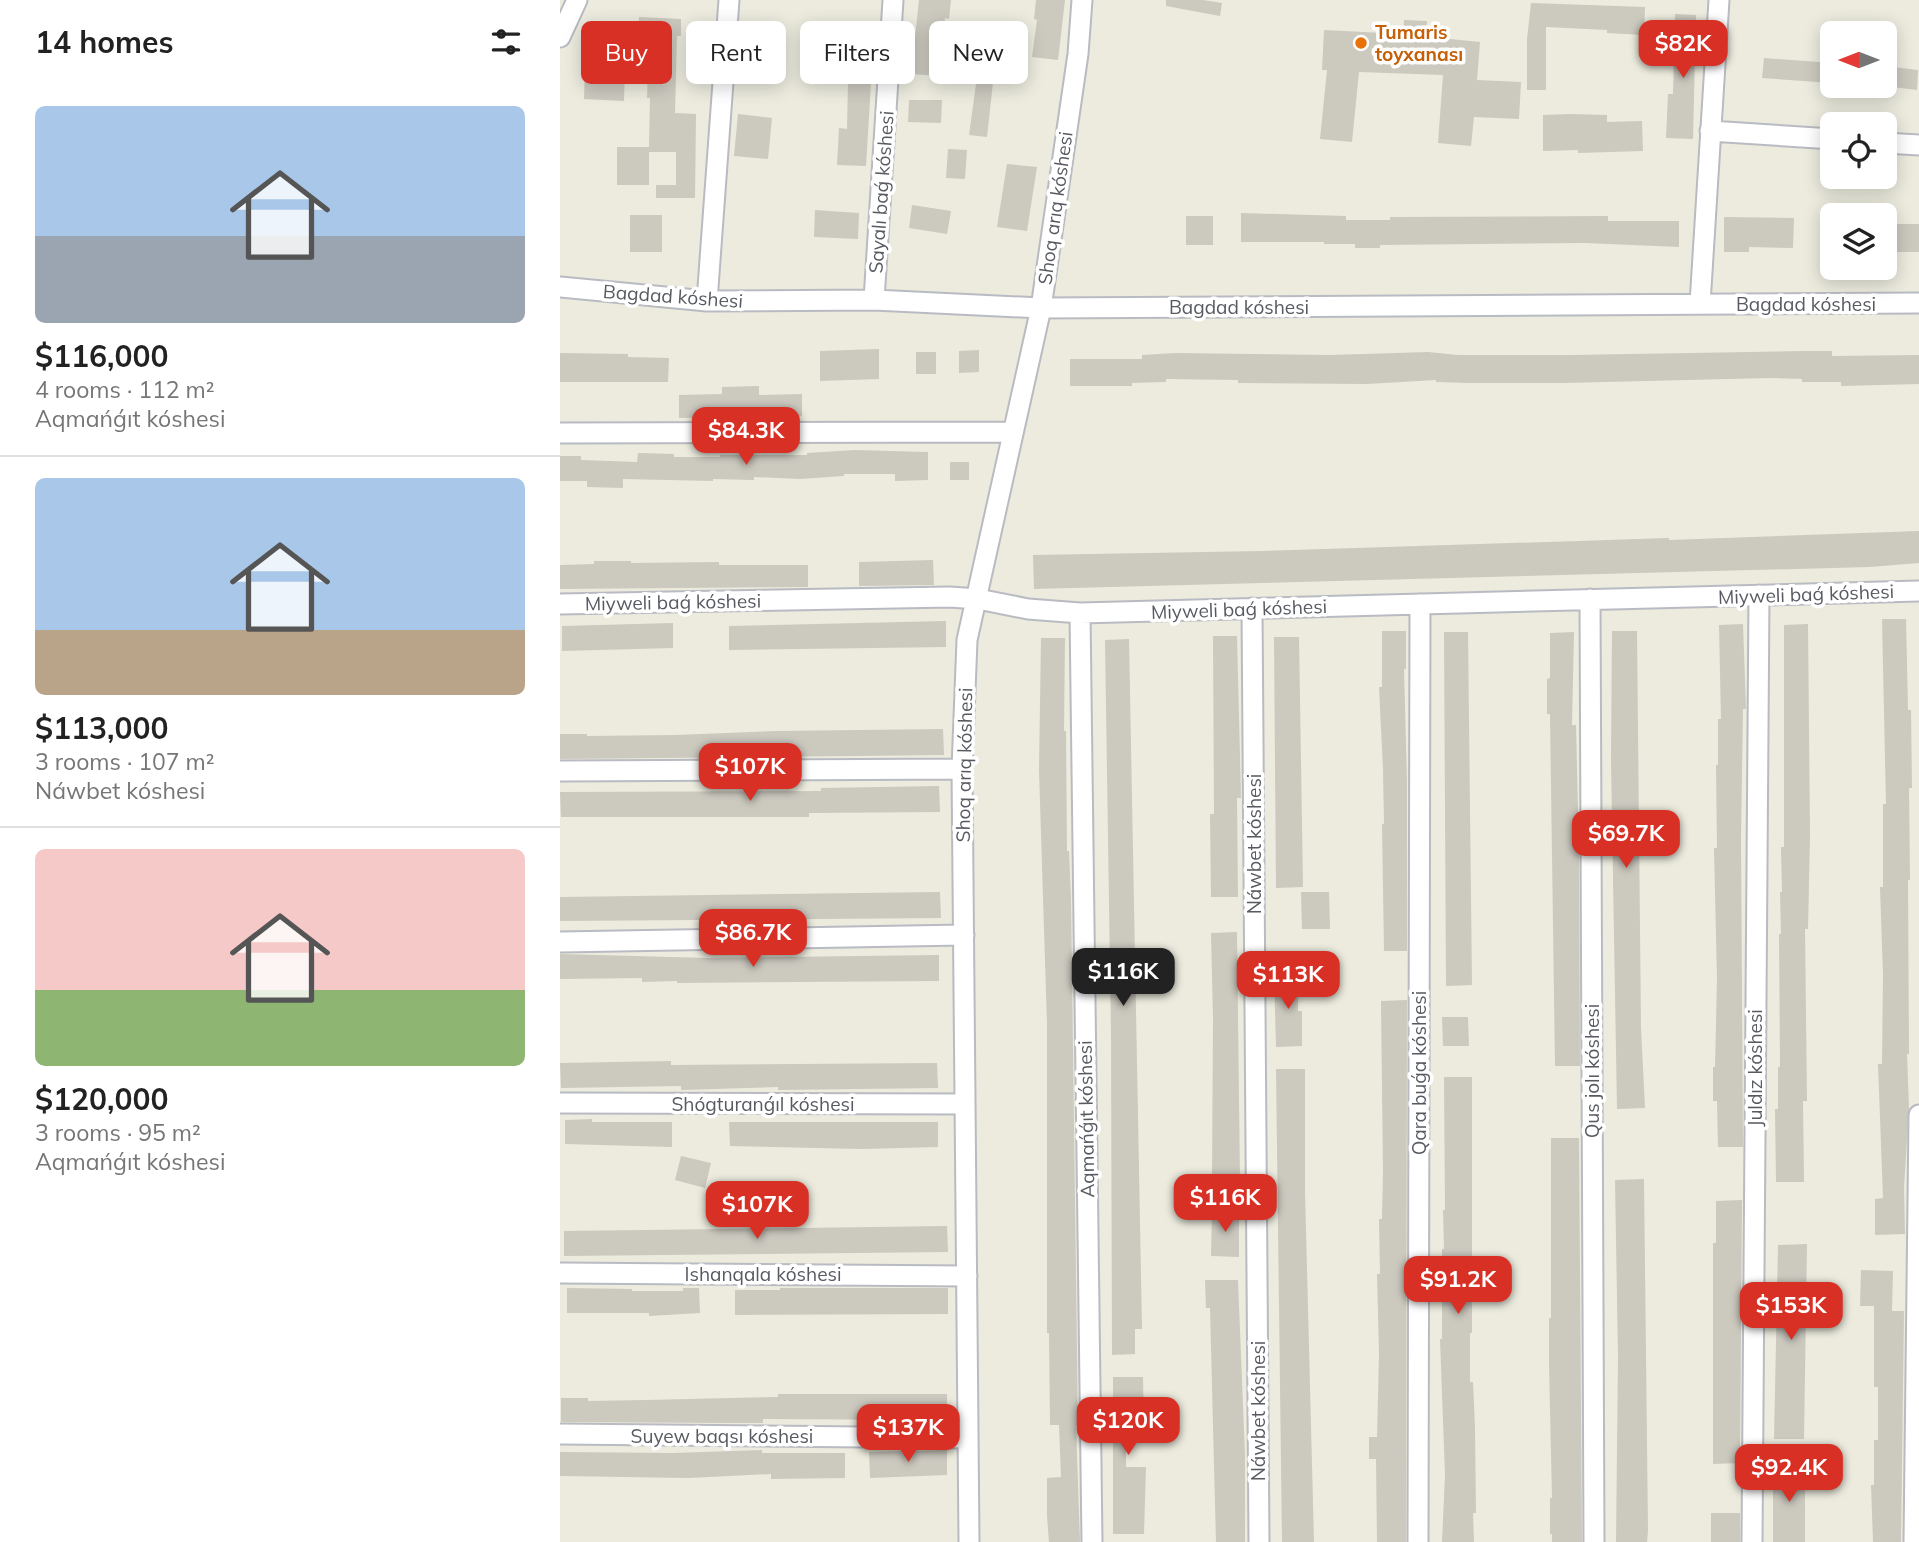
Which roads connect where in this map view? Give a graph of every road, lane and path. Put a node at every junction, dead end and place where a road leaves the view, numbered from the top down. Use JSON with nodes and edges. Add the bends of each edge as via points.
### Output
{"nodes":[{"id":1,"x":577,"y":0,"type":"edge"},
{"id":2,"x":729,"y":0,"type":"edge"},
{"id":3,"x":893,"y":0,"type":"edge"},
{"id":4,"x":1082,"y":0,"type":"edge"},
{"id":5,"x":1718,"y":0,"type":"edge"},
{"id":6,"x":560,"y":37,"type":"edge"},
{"id":7,"x":1710,"y":131,"type":"junction"},
{"id":8,"x":1820,"y":138,"type":"edge"},
{"id":9,"x":1897,"y":144,"type":"edge"},
{"id":10,"x":1919,"y":145,"type":"edge"},
{"id":11,"x":560,"y":287,"type":"edge"},
{"id":12,"x":874,"y":300,"type":"junction"},
{"id":13,"x":707,"y":302,"type":"junction"},
{"id":14,"x":1919,"y":303,"type":"edge"},
{"id":15,"x":1700,"y":304,"type":"junction"},
{"id":16,"x":1041,"y":308,"type":"junction"},
{"id":17,"x":1012,"y":432,"type":"junction"},
{"id":18,"x":560,"y":433,"type":"edge"},
{"id":19,"x":1919,"y":591,"type":"edge"},
{"id":20,"x":1759,"y":595,"type":"junction"},
{"id":21,"x":1590,"y":599,"type":"junction"},
{"id":22,"x":978,"y":600,"type":"junction"},
{"id":23,"x":560,"y":604,"type":"edge"},
{"id":24,"x":1420,"y":604,"type":"junction"},
{"id":25,"x":1252,"y":608,"type":"junction"},
{"id":26,"x":1080,"y":613,"type":"junction"},
{"id":27,"x":962,"y":769,"type":"junction"},
{"id":28,"x":560,"y":771,"type":"edge"},
{"id":29,"x":964,"y":935,"type":"junction"},
{"id":30,"x":560,"y":942,"type":"edge"},
{"id":31,"x":560,"y":1103,"type":"edge"},
{"id":32,"x":965,"y":1104,"type":"junction"},
{"id":33,"x":1919,"y":1115,"type":"edge"},
{"id":34,"x":560,"y":1273,"type":"edge"},
{"id":35,"x":967,"y":1276,"type":"junction"},
{"id":36,"x":560,"y":1434,"type":"edge"},
{"id":37,"x":968,"y":1438,"type":"junction"},
{"id":38,"x":969,"y":1542,"type":"edge"},
{"id":39,"x":1092,"y":1542,"type":"edge"},
{"id":40,"x":1259,"y":1542,"type":"edge"},
{"id":41,"x":1418,"y":1542,"type":"edge"},
{"id":42,"x":1594,"y":1542,"type":"edge"},
{"id":43,"x":1752,"y":1542,"type":"edge"},
{"id":44,"x":1914,"y":1542,"type":"edge"}],
"edges":[{"from":1,"to":6,"type":"street"},
{"from":2,"to":13,"type":"street"},
{"from":3,"to":12,"type":"street","name":"Sayalı baǵ kóshesi"},
{"from":4,"to":16,"type":"street","name":"Shoq arıq kóshesi"},
{"from":5,"to":7,"type":"street"},
{"from":7,"to":8,"type":"street"},
{"from":7,"to":15,"type":"street"},
{"from":9,"to":10,"type":"street"},
{"from":11,"to":13,"type":"street","name":"Bagdad kóshesi"},
{"from":12,"to":13,"type":"street","name":"Bagdad kóshesi"},
{"from":12,"to":16,"type":"street","name":"Bagdad kóshesi"},
{"from":14,"to":15,"type":"street","name":"Bagdad kóshesi"},
{"from":15,"to":16,"type":"street","name":"Bagdad kóshesi"},
{"from":16,"to":17,"type":"street","name":"Shoq arıq kóshesi"},
{"from":17,"to":18,"type":"street"},
{"from":17,"to":22,"type":"street","name":"Shoq arıq kóshesi"},
{"from":19,"to":20,"type":"street","name":"Miyweli baǵ kóshesi"},
{"from":20,"to":21,"type":"street","name":"Miyweli baǵ kóshesi"},
{"from":20,"to":43,"type":"street","name":"Juldız kóshesi"},
{"from":21,"to":24,"type":"street","name":"Miyweli baǵ kóshesi"},
{"from":21,"to":42,"type":"street","name":"Qus jolı kóshesi"},
{"from":22,"to":23,"type":"street","name":"Miyweli baǵ kóshesi"},
{"from":22,"to":26,"type":"street","name":"Miyweli baǵ kóshesi"},
{"from":22,"to":27,"type":"street","name":"Shoq arıq kóshesi","via":[[967,640]]},
{"from":24,"to":25,"type":"street","name":"Miyweli baǵ kóshesi"},
{"from":24,"to":41,"type":"street","name":"Qara buǵa kóshesi"},
{"from":25,"to":26,"type":"street","name":"Miyweli baǵ kóshesi"},
{"from":25,"to":40,"type":"street","name":"Náwbet kóshesi"},
{"from":26,"to":39,"type":"street","name":"Aqmańǵıt kóshesi"},
{"from":27,"to":28,"type":"street"},
{"from":27,"to":29,"type":"street","name":"Shoq arıq kóshesi"},
{"from":29,"to":30,"type":"street"},
{"from":29,"to":32,"type":"street","name":"Shoq arıq kóshesi"},
{"from":31,"to":32,"type":"street","name":"Shógturanǵıl kóshesi"},
{"from":32,"to":35,"type":"street","name":"Shoq arıq kóshesi"},
{"from":33,"to":44,"type":"street"},
{"from":34,"to":35,"type":"street","name":"Ishanqala kóshesi"},
{"from":35,"to":37,"type":"street","name":"Shoq arıq kóshesi"},
{"from":36,"to":37,"type":"street","name":"Suyew baqsı kóshesi"},
{"from":37,"to":38,"type":"street","name":"Shoq arıq kóshesi"}]}
